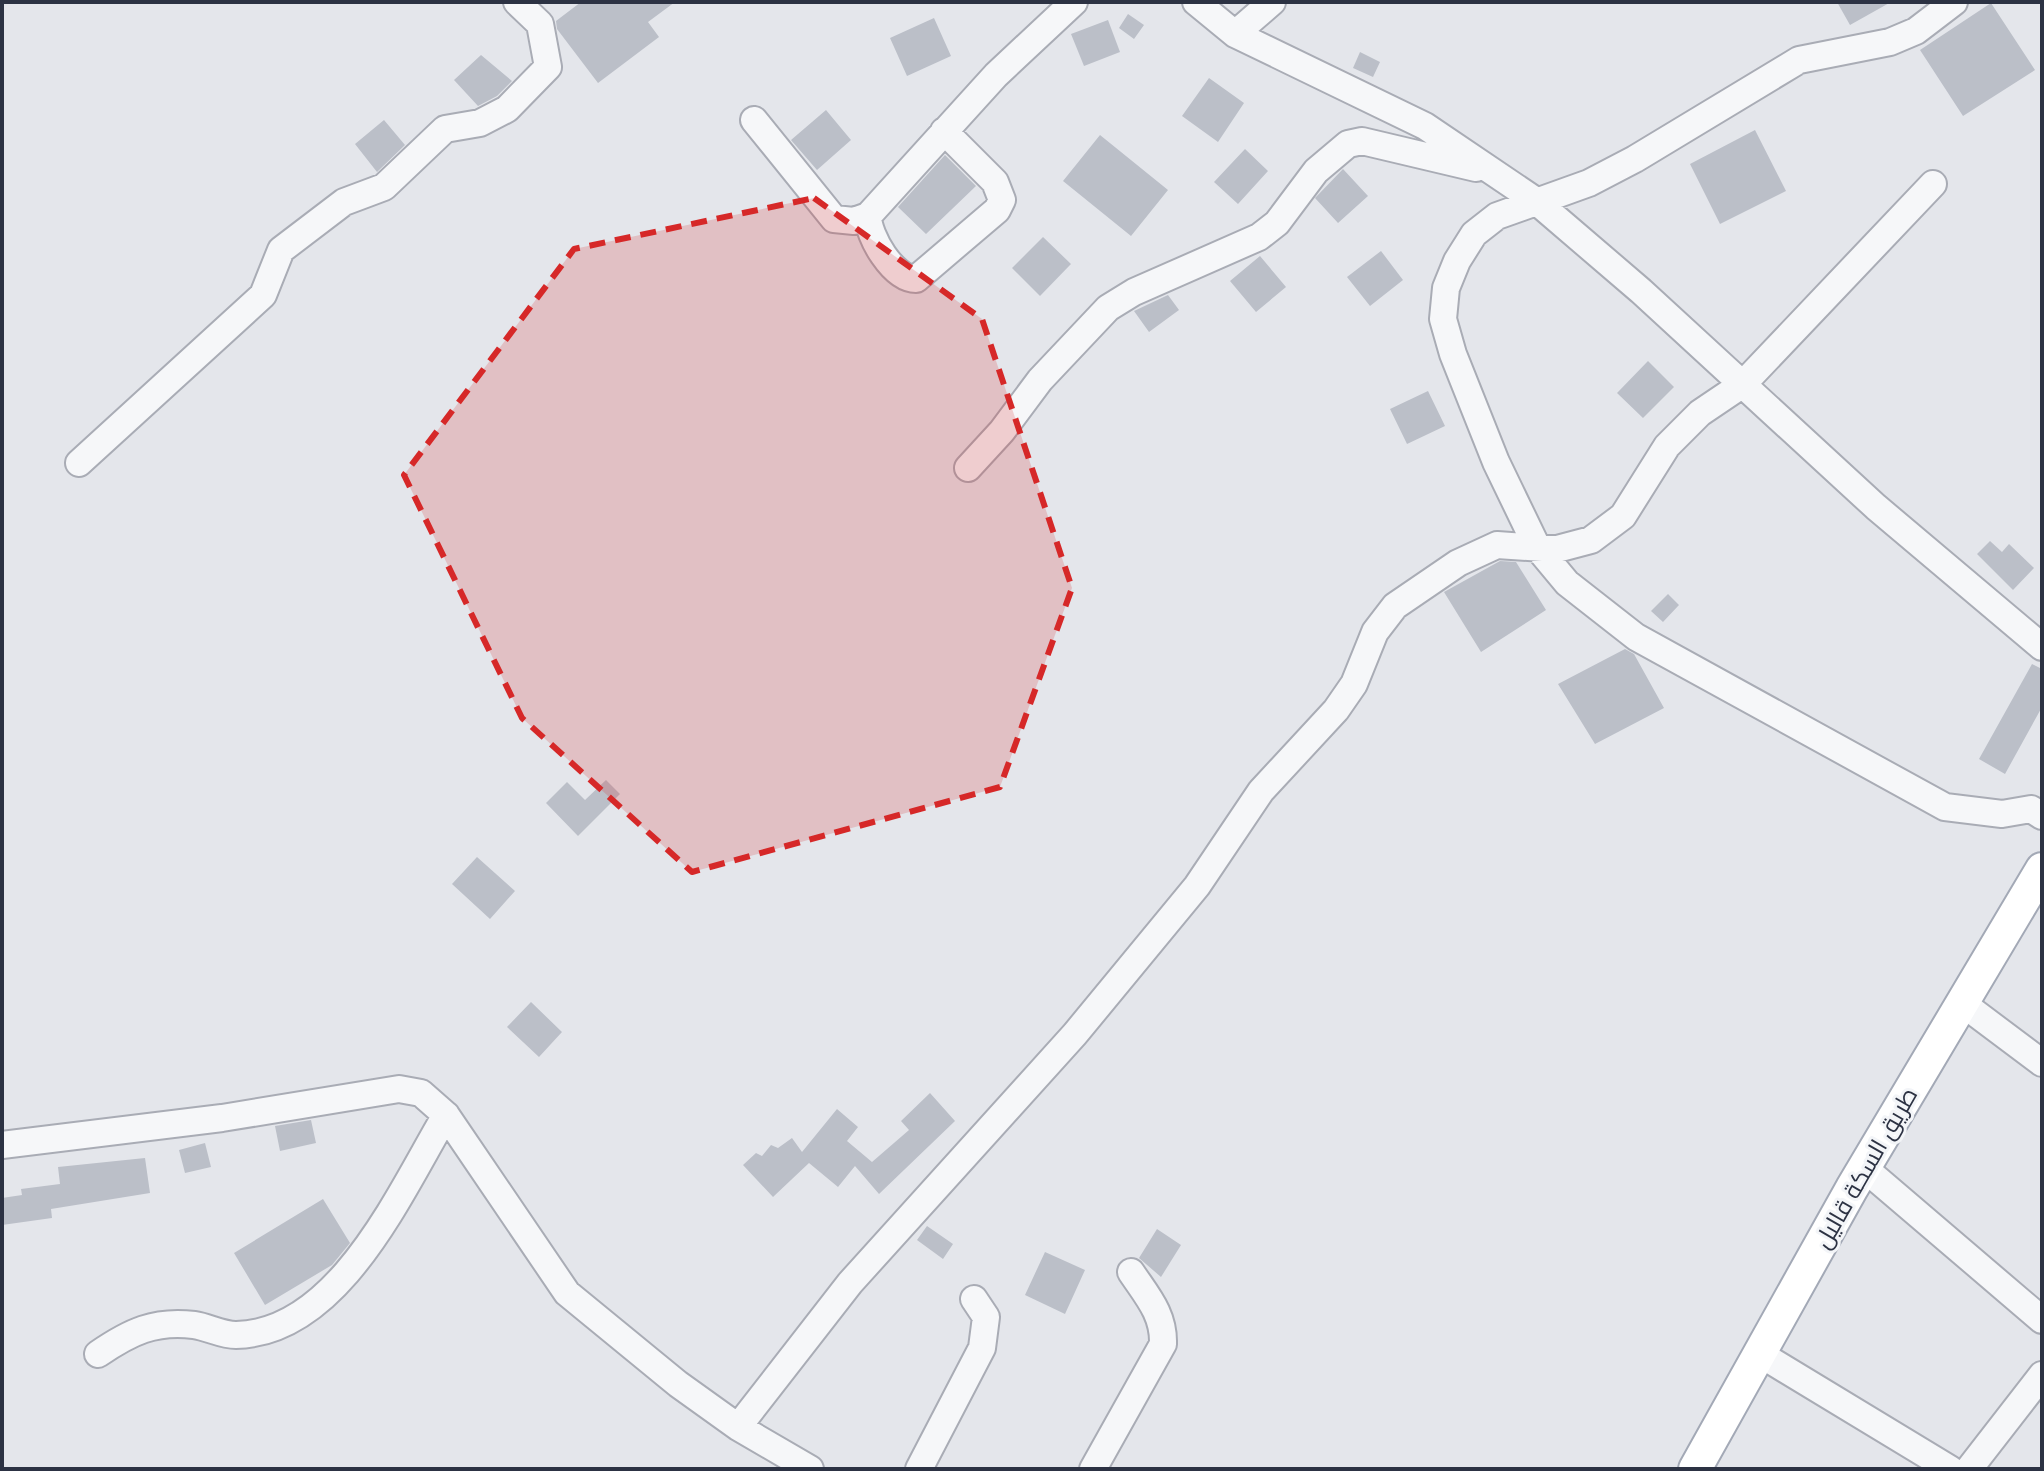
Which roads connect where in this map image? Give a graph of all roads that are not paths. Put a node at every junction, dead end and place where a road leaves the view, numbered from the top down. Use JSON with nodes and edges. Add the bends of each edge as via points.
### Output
{"nodes":[{"id":1,"x":517,"y":2,"type":"edge"},
{"id":2,"x":1074,"y":2,"type":"edge"},
{"id":3,"x":1196,"y":2,"type":"edge"},
{"id":4,"x":1272,"y":2,"type":"edge"},
{"id":5,"x":1954,"y":2,"type":"edge"},
{"id":6,"x":1235,"y":34,"type":"junction"},
{"id":7,"x":754,"y":120,"type":"dead end"},
{"id":8,"x":944,"y":131,"type":"junction"},
{"id":9,"x":1503,"y":176,"type":"junction"},
{"id":10,"x":1933,"y":184,"type":"dead end"},
{"id":11,"x":1536,"y":201,"type":"junction"},
{"id":12,"x":868,"y":216,"type":"junction"},
{"id":13,"x":1743,"y":384,"type":"junction"},
{"id":14,"x":79,"y":463,"type":"dead end"},
{"id":15,"x":968,"y":468,"type":"dead end"},
{"id":16,"x":1537,"y":547,"type":"junction"},
{"id":17,"x":2042,"y":647,"type":"edge"},
{"id":18,"x":2042,"y":816,"type":"edge"},
{"id":19,"x":2042,"y":869,"type":"edge"},
{"id":20,"x":1962,"y":1003,"type":"junction"},
{"id":21,"x":2042,"y":1063,"type":"edge"},
{"id":22,"x":446,"y":1115,"type":"junction"},
{"id":23,"x":2,"y":1145,"type":"edge"},
{"id":24,"x":1864,"y":1168,"type":"junction"},
{"id":25,"x":1131,"y":1272,"type":"dead end"},
{"id":26,"x":974,"y":1299,"type":"dead end"},
{"id":27,"x":2042,"y":1320,"type":"edge"},
{"id":28,"x":98,"y":1354,"type":"dead end"},
{"id":29,"x":1760,"y":1354,"type":"junction"},
{"id":30,"x":2042,"y":1375,"type":"edge"},
{"id":31,"x":738,"y":1427,"type":"junction"},
{"id":32,"x":810,"y":1469,"type":"edge"},
{"id":33,"x":919,"y":1469,"type":"edge"},
{"id":34,"x":1093,"y":1469,"type":"edge"},
{"id":35,"x":1695,"y":1469,"type":"edge"},
{"id":36,"x":1950,"y":1469,"type":"edge"},
{"id":37,"x":1969,"y":1469,"type":"edge"}],
"edges":[{"from":1,"to":14,"type":"street","via":[[540,24],[548,67],[519,99],[480,123],[445,129],[384,187],[344,202],[281,250],[263,295]]},
{"from":2,"to":8,"type":"street"},
{"from":3,"to":6,"type":"street"},
{"from":4,"to":6,"type":"street"},
{"from":5,"to":11,"type":"street","via":[[1916,31],[1890,42],[1784,67],[1635,159],[1589,183]]},
{"from":6,"to":9,"type":"street","via":[[1425,126]]},
{"from":7,"to":12,"type":"street","via":[[834,219]]},
{"from":8,"to":12,"type":"street"},
{"from":8,"to":12,"type":"street","via":[[995,182],[1002,200],[997,210],[916,279],[903,275],[874,242]]},
{"from":9,"to":11,"type":"street"},
{"from":9,"to":15,"type":"street","via":[[1391,146],[1348,144],[1316,171],[1277,223],[1259,237],[1108,308]]},
{"from":10,"to":13,"type":"street"},
{"from":11,"to":13,"type":"street"},
{"from":11,"to":16,"type":"street","via":[[1497,216],[1474,234],[1446,288],[1443,319],[1496,462]]},
{"from":13,"to":16,"type":"street","via":[[1700,413],[1667,446],[1623,516],[1591,540],[1557,549]]},
{"from":13,"to":17,"type":"street","via":[[1876,507]]},
{"from":16,"to":18,"type":"street","via":[[1567,583],[1636,637],[1945,807],[2002,814],[2031,809]]},
{"from":16,"to":31,"type":"street","via":[[1497,545],[1458,563],[1395,606],[1375,632],[1354,684],[1336,710],[1261,791],[1197,886],[1075,1034],[850,1283]]},
{"from":19,"to":20,"type":"main road","name":"طريق السكة قاليل"},
{"from":20,"to":21,"type":"street"},
{"from":20,"to":24,"type":"main road","name":"طريق السكة قاليل"},
{"from":22,"to":23,"type":"street","via":[[421,1093],[399,1089]]},
{"from":22,"to":28,"type":"street","via":[[352,1268],[310,1310],[272,1331],[233,1335],[195,1325],[153,1324],[129,1332]]},
{"from":22,"to":31,"type":"street","via":[[567,1293],[633,1350]]},
{"from":24,"to":27,"type":"street"},
{"from":24,"to":29,"type":"main road","name":"طريق السكة قاليل"},
{"from":25,"to":34,"type":"street","via":[[1156,1308],[1163,1344]]},
{"from":26,"to":33,"type":"street","via":[[986,1317],[982,1348]]},
{"from":29,"to":35,"type":"main road","name":"طريق السكة قاليل"},
{"from":29,"to":36,"type":"street"},
{"from":30,"to":37,"type":"street"},
{"from":31,"to":32,"type":"street"}]}
